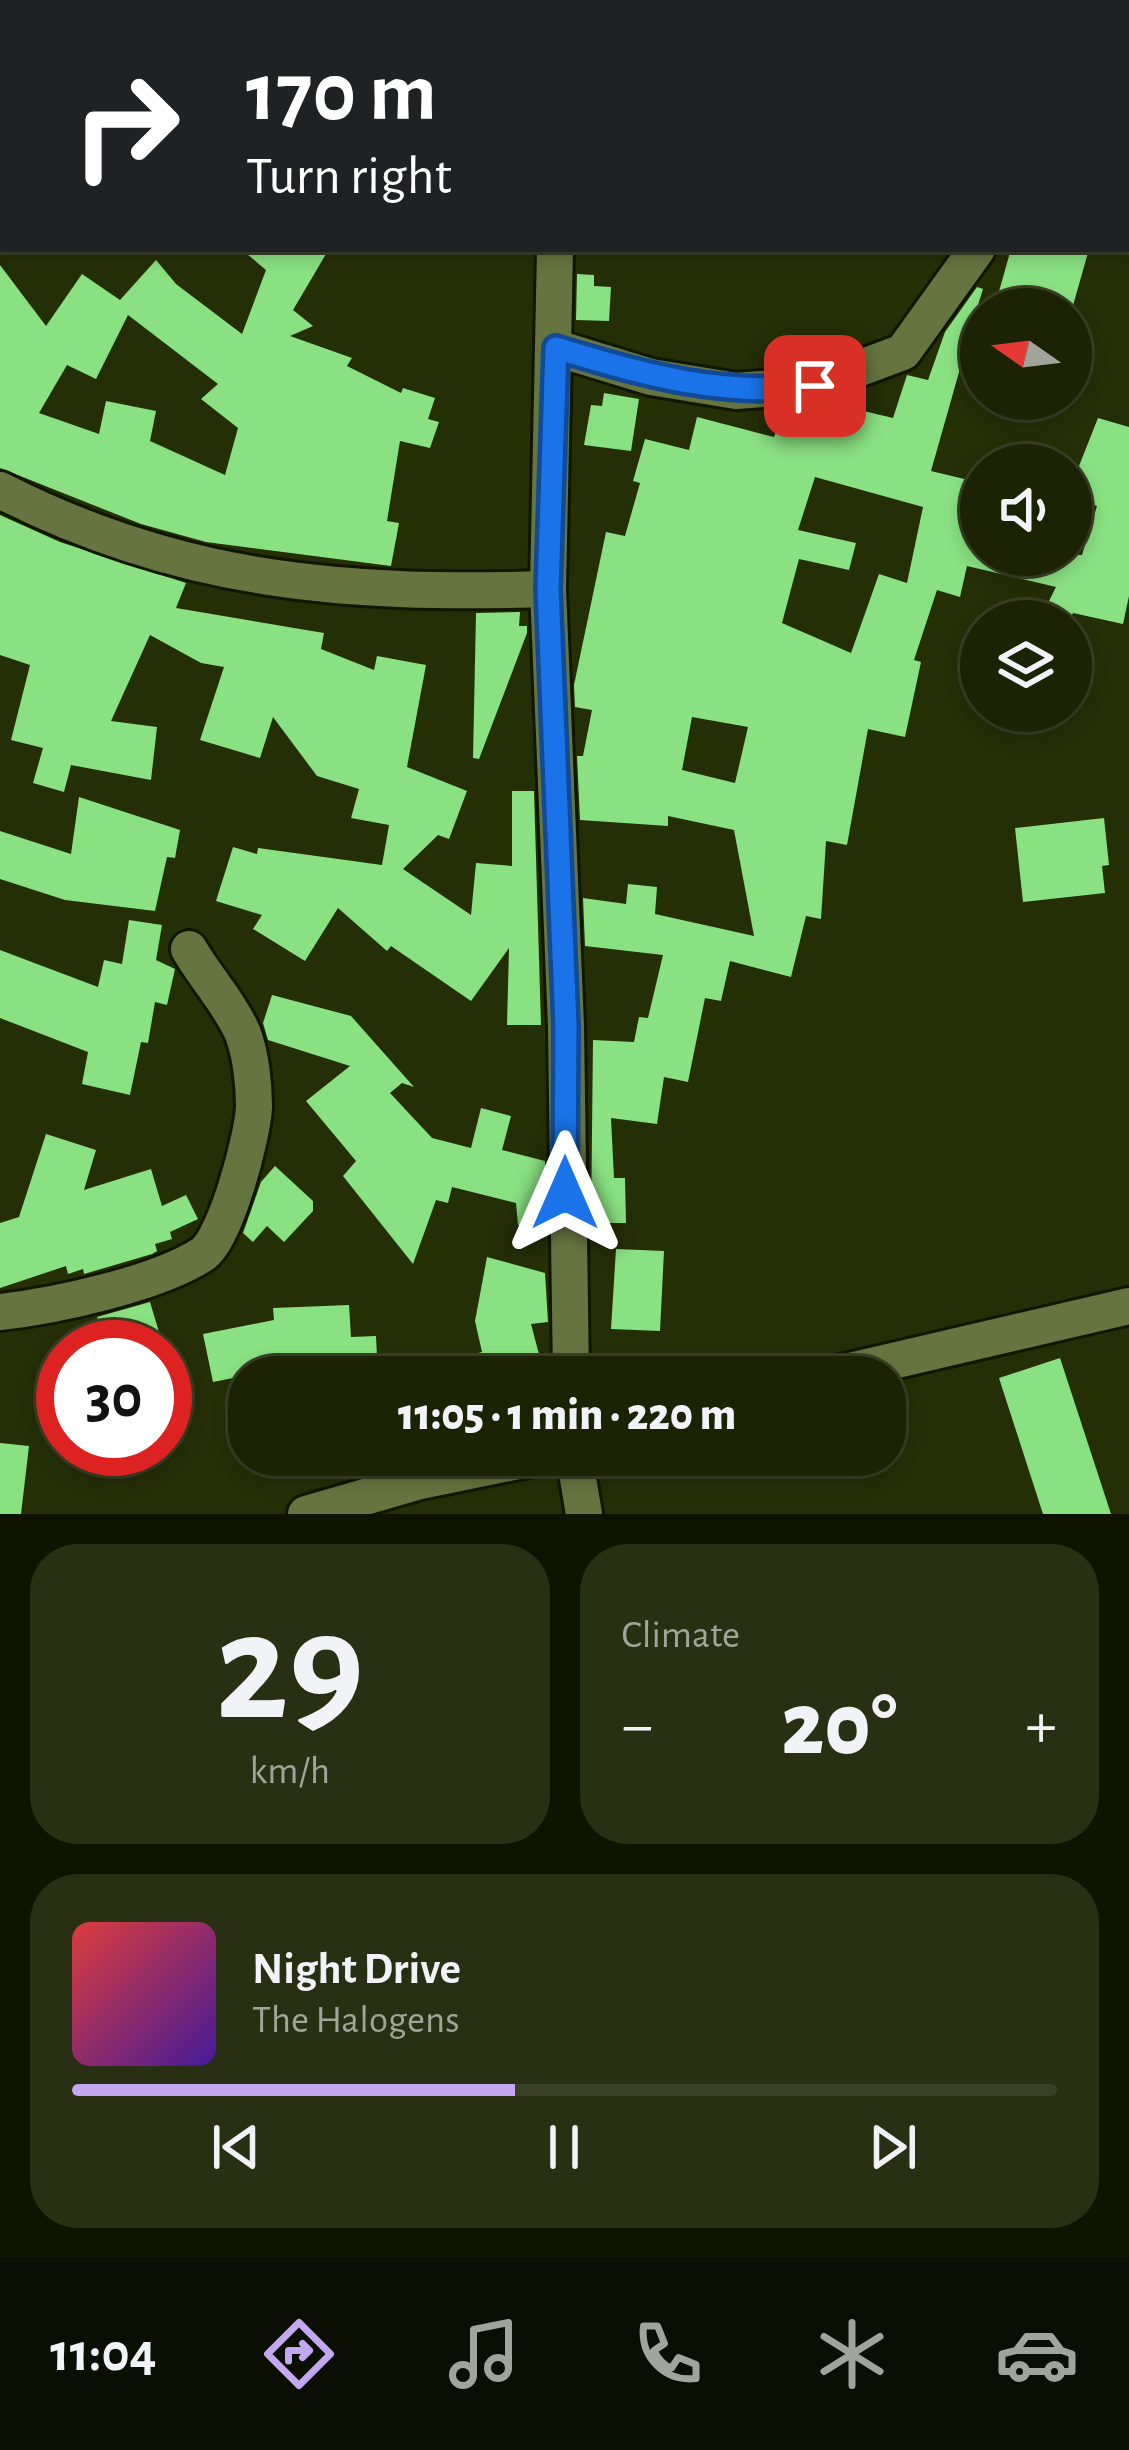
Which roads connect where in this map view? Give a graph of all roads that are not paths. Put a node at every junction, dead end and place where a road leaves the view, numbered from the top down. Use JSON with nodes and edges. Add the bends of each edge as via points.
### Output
{"nodes":[{"id":1,"x":555,"y":252,"type":"edge"},
{"id":2,"x":975,"y":252,"type":"edge"},
{"id":3,"x":556,"y":348,"type":"junction"},
{"id":4,"x":0,"y":490,"type":"edge"},
{"id":5,"x":548,"y":589,"type":"junction"},
{"id":6,"x":189,"y":949,"type":"dead end"},
{"id":7,"x":1129,"y":1306,"type":"edge"},
{"id":8,"x":0,"y":1312,"type":"edge"},
{"id":9,"x":571,"y":1356,"type":"edge"},
{"id":10,"x":906,"y":1358,"type":"edge"},
{"id":11,"x":445,"y":1476,"type":"edge"},
{"id":12,"x":578,"y":1476,"type":"edge"},
{"id":13,"x":306,"y":1514,"type":"edge"},
{"id":14,"x":584,"y":1514,"type":"edge"}],
"edges":[{"from":1,"to":3,"type":"street"},
{"from":2,"to":3,"type":"street","via":[[903,352],[815,386],[736,391],[651,377]]},
{"from":3,"to":5,"type":"street"},
{"from":4,"to":5,"type":"street","via":[[73,527],[254,578],[418,592]]},
{"from":5,"to":9,"type":"street"},
{"from":6,"to":8,"type":"street","via":[[243,1034],[254,1109],[211,1246],[116,1288]]},
{"from":7,"to":10,"type":"street"},
{"from":11,"to":13,"type":"street"},
{"from":12,"to":14,"type":"street"}]}
